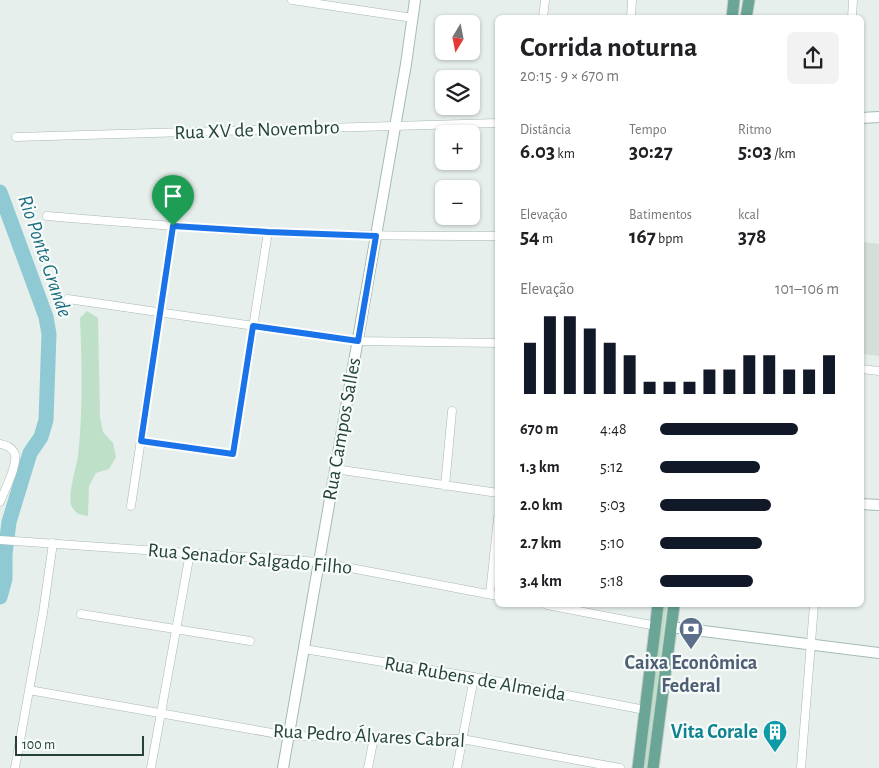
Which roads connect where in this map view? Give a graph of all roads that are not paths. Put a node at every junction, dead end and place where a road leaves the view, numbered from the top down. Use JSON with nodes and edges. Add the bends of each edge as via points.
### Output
{"nodes":[{"id":1,"x":292,"y":0,"type":"edge"},
{"id":2,"x":415,"y":0,"type":"edge"},
{"id":3,"x":545,"y":0,"type":"edge"},
{"id":4,"x":632,"y":0,"type":"edge"},
{"id":5,"x":734,"y":0,"type":"edge"},
{"id":6,"x":749,"y":0,"type":"edge"},
{"id":7,"x":853,"y":0,"type":"edge"},
{"id":8,"x":543,"y":15,"type":"edge"},
{"id":9,"x":631,"y":15,"type":"edge"},
{"id":10,"x":732,"y":15,"type":"edge"},
{"id":11,"x":746,"y":15,"type":"edge"},
{"id":12,"x":852,"y":15,"type":"edge"},
{"id":13,"x":413,"y":18,"type":"junction"},
{"id":14,"x":879,"y":117,"type":"edge"},
{"id":15,"x":864,"y":118,"type":"edge"},
{"id":16,"x":495,"y":122,"type":"edge"},
{"id":17,"x":395,"y":126,"type":"junction"},
{"id":18,"x":16,"y":137,"type":"dead end"},
{"id":19,"x":47,"y":216,"type":"dead end"},
{"id":20,"x":173,"y":226,"type":"junction"},
{"id":21,"x":268,"y":232,"type":"junction"},
{"id":22,"x":376,"y":236,"type":"junction"},
{"id":23,"x":495,"y":236,"type":"edge"},
{"id":24,"x":68,"y":300,"type":"dead end"},
{"id":25,"x":160,"y":313,"type":"junction"},
{"id":26,"x":253,"y":326,"type":"junction"},
{"id":27,"x":358,"y":341,"type":"junction"},
{"id":28,"x":495,"y":343,"type":"edge"},
{"id":29,"x":864,"y":369,"type":"edge"},
{"id":30,"x":879,"y":371,"type":"edge"},
{"id":31,"x":452,"y":411,"type":"dead end"},
{"id":32,"x":141,"y":441,"type":"junction"},
{"id":33,"x":0,"y":444,"type":"edge"},
{"id":34,"x":335,"y":470,"type":"junction"},
{"id":35,"x":444,"y":486,"type":"junction"},
{"id":36,"x":495,"y":493,"type":"edge"},
{"id":37,"x":0,"y":502,"type":"edge"},
{"id":38,"x":864,"y":504,"type":"edge"},
{"id":39,"x":879,"y":505,"type":"edge"},
{"id":40,"x":131,"y":506,"type":"dead end"},
{"id":41,"x":0,"y":540,"type":"edge"},
{"id":42,"x":53,"y":543,"type":"junction"},
{"id":43,"x":190,"y":553,"type":"junction"},
{"id":44,"x":319,"y":562,"type":"junction"},
{"id":45,"x":495,"y":576,"type":"edge"},
{"id":46,"x":494,"y":595,"type":"edge"},
{"id":47,"x":556,"y":607,"type":"edge"},
{"id":48,"x":658,"y":607,"type":"edge"},
{"id":49,"x":674,"y":607,"type":"edge"},
{"id":50,"x":814,"y":607,"type":"edge"},
{"id":51,"x":81,"y":614,"type":"dead end"},
{"id":52,"x":656,"y":626,"type":"junction"},
{"id":53,"x":671,"y":626,"type":"junction"},
{"id":54,"x":176,"y":629,"type":"junction"},
{"id":55,"x":250,"y":641,"type":"dead end"},
{"id":56,"x":811,"y":644,"type":"junction"},
{"id":57,"x":304,"y":649,"type":"junction"},
{"id":58,"x":879,"y":652,"type":"edge"},
{"id":59,"x":474,"y":676,"type":"junction"},
{"id":60,"x":29,"y":690,"type":"junction"},
{"id":61,"x":645,"y":710,"type":"junction"},
{"id":62,"x":161,"y":714,"type":"junction"},
{"id":63,"x":289,"y":736,"type":"junction"},
{"id":64,"x":374,"y":737,"type":"junction"},
{"id":65,"x":462,"y":738,"type":"junction"},
{"id":66,"x":15,"y":768,"type":"edge"},
{"id":67,"x":151,"y":768,"type":"edge"},
{"id":68,"x":283,"y":768,"type":"edge"},
{"id":69,"x":368,"y":768,"type":"edge"},
{"id":70,"x":457,"y":768,"type":"edge"},
{"id":71,"x":620,"y":768,"type":"edge"},
{"id":72,"x":638,"y":768,"type":"edge"},
{"id":73,"x":653,"y":768,"type":"edge"},
{"id":74,"x":801,"y":768,"type":"edge"}],
"edges":[{"from":1,"to":13,"type":"street"},
{"from":2,"to":13,"type":"main road","name":"Rua Campos Salles"},
{"from":3,"to":8,"type":"street"},
{"from":4,"to":9,"type":"street"},
{"from":5,"to":10,"type":"main road"},
{"from":6,"to":11,"type":"main road"},
{"from":7,"to":12,"type":"street"},
{"from":13,"to":17,"type":"main road","name":"Rua Campos Salles"},
{"from":14,"to":15,"type":"main road"},
{"from":16,"to":17,"type":"street","name":"Rua XV de Novembro"},
{"from":17,"to":18,"type":"street","name":"Rua XV de Novembro"},
{"from":17,"to":22,"type":"main road","name":"Rua Campos Salles"},
{"from":19,"to":20,"type":"street"},
{"from":20,"to":21,"type":"street"},
{"from":20,"to":25,"type":"street"},
{"from":21,"to":22,"type":"street"},
{"from":21,"to":26,"type":"street"},
{"from":22,"to":23,"type":"street"},
{"from":22,"to":27,"type":"main road","name":"Rua Campos Salles"},
{"from":24,"to":25,"type":"street"},
{"from":25,"to":26,"type":"street"},
{"from":25,"to":32,"type":"street"},
{"from":26,"to":27,"type":"street"},
{"from":26,"to":32,"type":"street","via":[[233,454]]},
{"from":27,"to":28,"type":"street"},
{"from":27,"to":34,"type":"main road","name":"Rua Campos Salles"},
{"from":29,"to":30,"type":"street"},
{"from":31,"to":35,"type":"street"},
{"from":32,"to":40,"type":"street"},
{"from":33,"to":37,"type":"street","via":[[8,446],[16,456]]},
{"from":34,"to":35,"type":"street"},
{"from":34,"to":44,"type":"main road","name":"Rua Campos Salles"},
{"from":35,"to":36,"type":"street"},
{"from":38,"to":39,"type":"main road"},
{"from":41,"to":42,"type":"street","name":"Rua Senador Salgado Filho"},
{"from":42,"to":43,"type":"street","name":"Rua Senador Salgado Filho"},
{"from":42,"to":60,"type":"street"},
{"from":43,"to":44,"type":"street","name":"Rua Senador Salgado Filho"},
{"from":43,"to":54,"type":"street"},
{"from":44,"to":46,"type":"street","name":"Rua Senador Salgado Filho"},
{"from":44,"to":57,"type":"main road","name":"Rua Campos Salles"},
{"from":45,"to":46,"type":"street"},
{"from":47,"to":52,"type":"street"},
{"from":48,"to":52,"type":"main road"},
{"from":49,"to":53,"type":"main road"},
{"from":50,"to":56,"type":"street"},
{"from":51,"to":54,"type":"street"},
{"from":52,"to":61,"type":"main road"},
{"from":53,"to":56,"type":"main road"},
{"from":53,"to":73,"type":"main road"},
{"from":54,"to":55,"type":"street"},
{"from":54,"to":62,"type":"street"},
{"from":56,"to":58,"type":"main road"},
{"from":56,"to":74,"type":"street"},
{"from":57,"to":59,"type":"street","name":"Rua Rubens de Almeida"},
{"from":57,"to":63,"type":"main road","name":"Rua Campos Salles"},
{"from":59,"to":61,"type":"street","name":"Rua Rubens de Almeida"},
{"from":59,"to":65,"type":"street"},
{"from":60,"to":62,"type":"street","name":"Rua Pedro Álvares Cabral"},
{"from":60,"to":66,"type":"street"},
{"from":61,"to":72,"type":"main road"},
{"from":62,"to":63,"type":"street","name":"Rua Pedro Álvares Cabral"},
{"from":62,"to":67,"type":"street"},
{"from":63,"to":64,"type":"street","name":"Rua Pedro Álvares Cabral"},
{"from":63,"to":68,"type":"main road","name":"Rua Campos Salles"},
{"from":64,"to":65,"type":"street","name":"Rua Pedro Álvares Cabral"},
{"from":64,"to":69,"type":"street"},
{"from":65,"to":70,"type":"street"},
{"from":65,"to":71,"type":"street","name":"Rua Pedro Álvares Cabral"}]}
